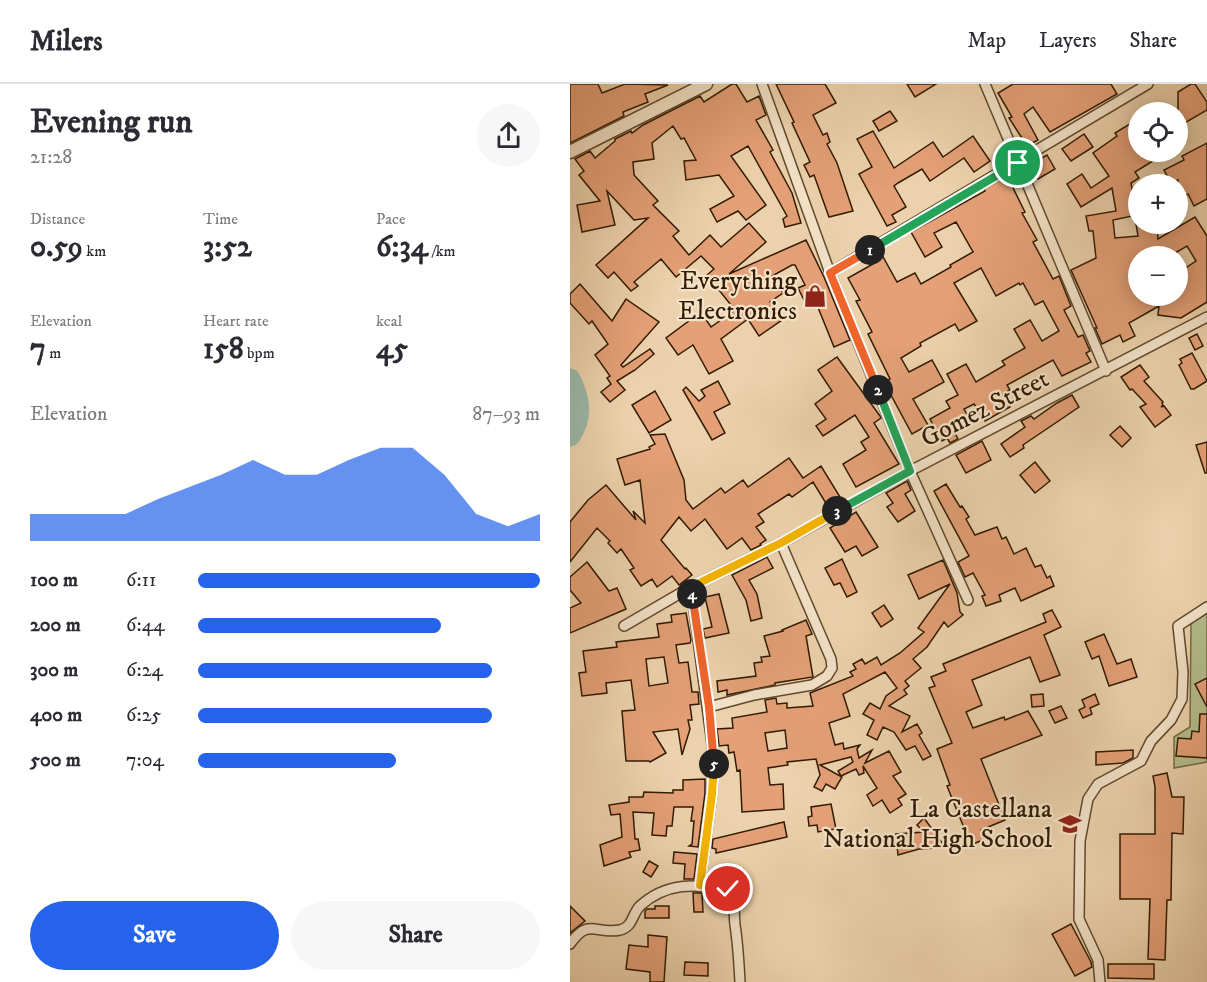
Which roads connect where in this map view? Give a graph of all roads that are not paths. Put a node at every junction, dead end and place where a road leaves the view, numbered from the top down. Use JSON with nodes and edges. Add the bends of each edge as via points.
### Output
{"nodes":[{"id":1,"x":706,"y":84,"type":"edge"},
{"id":2,"x":762,"y":84,"type":"edge"},
{"id":3,"x":985,"y":84,"type":"edge"},
{"id":4,"x":1148,"y":84,"type":"edge"},
{"id":5,"x":570,"y":152,"type":"edge"},
{"id":6,"x":1018,"y":163,"type":"junction"},
{"id":7,"x":830,"y":273,"type":"junction"},
{"id":8,"x":1207,"y":317,"type":"edge"},
{"id":9,"x":1106,"y":371,"type":"junction"},
{"id":10,"x":910,"y":471,"type":"junction"},
{"id":11,"x":781,"y":543,"type":"junction"},
{"id":12,"x":691,"y":587,"type":"junction"},
{"id":13,"x":968,"y":600,"type":"dead end"},
{"id":14,"x":1207,"y":607,"type":"edge"},
{"id":15,"x":624,"y":626,"type":"dead end"},
{"id":16,"x":709,"y":707,"type":"junction"},
{"id":17,"x":700,"y":885,"type":"junction"},
{"id":18,"x":570,"y":944,"type":"edge"},
{"id":19,"x":740,"y":982,"type":"edge"},
{"id":20,"x":1100,"y":982,"type":"edge"}],
"edges":[{"from":1,"to":5,"type":"street"},
{"from":2,"to":7,"type":"street"},
{"from":3,"to":6,"type":"street"},
{"from":4,"to":6,"type":"street"},
{"from":6,"to":7,"type":"street"},
{"from":6,"to":9,"type":"street"},
{"from":7,"to":10,"type":"street"},
{"from":8,"to":9,"type":"street","name":"Gomez Street"},
{"from":9,"to":10,"type":"street","name":"Gomez Street"},
{"from":10,"to":11,"type":"street","name":"Gomez Street"},
{"from":10,"to":13,"type":"street"},
{"from":11,"to":12,"type":"street","name":"Gomez Street"},
{"from":11,"to":16,"type":"street","via":[[832,668],[812,685]]},
{"from":12,"to":15,"type":"street","name":"Gomez Street"},
{"from":12,"to":16,"type":"street"},
{"from":14,"to":20,"type":"street","via":[[1178,626],[1182,699],[1171,720],[1151,741],[1141,761],[1098,784],[1088,798],[1080,840],[1079,919],[1098,960]]},
{"from":16,"to":17,"type":"street","via":[[714,759]]},
{"from":17,"to":18,"type":"street","via":[[672,887],[638,908],[628,926],[620,930],[589,928],[578,933]]},
{"from":17,"to":19,"type":"street","via":[[728,889],[735,902]]}]}
